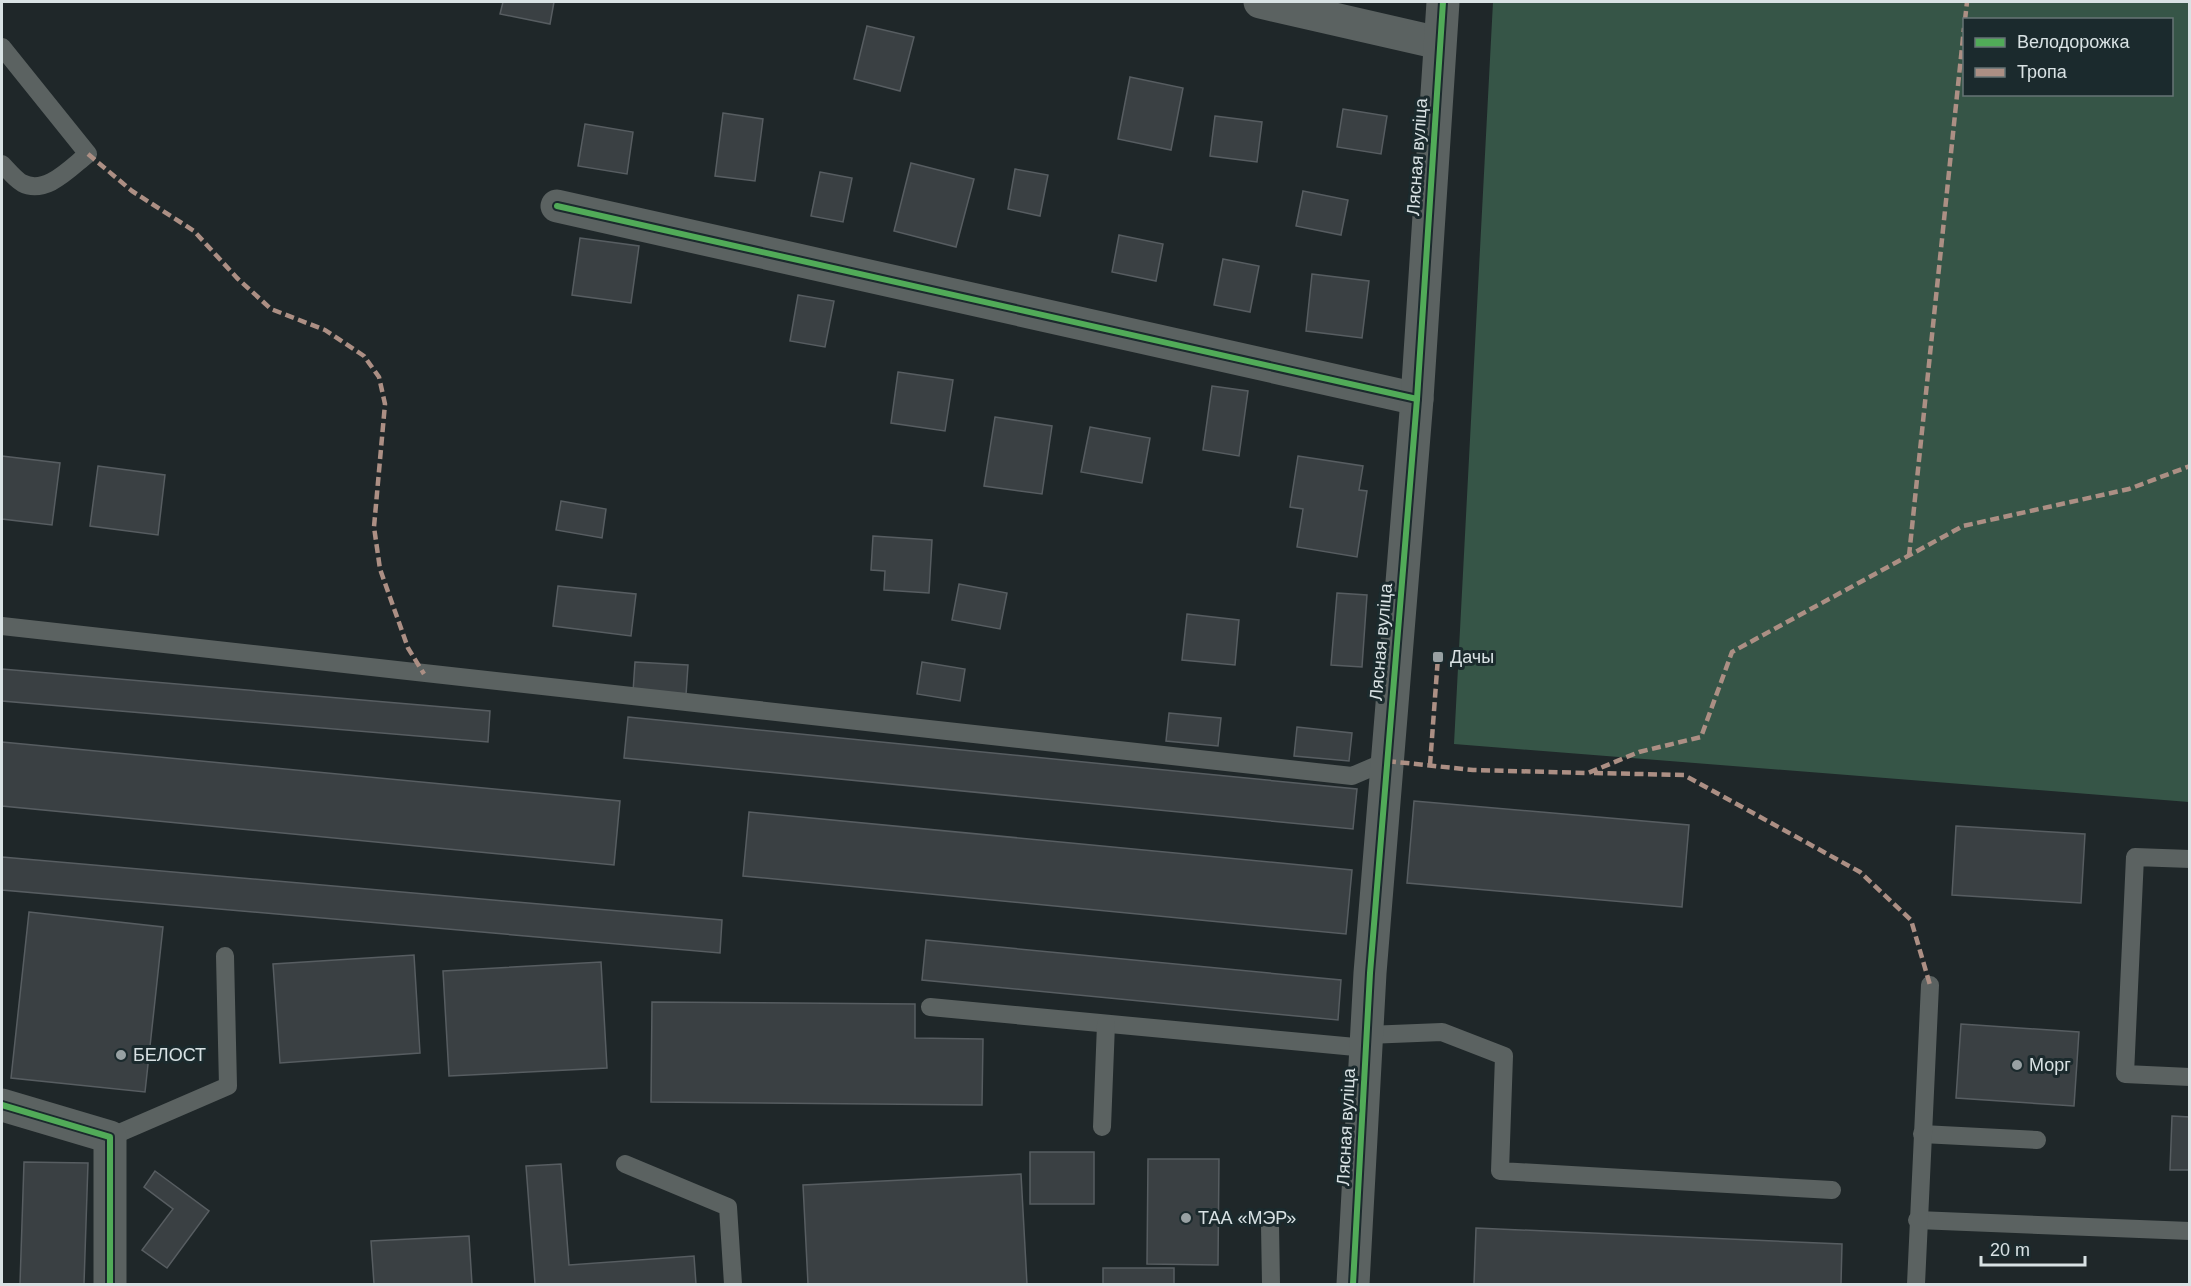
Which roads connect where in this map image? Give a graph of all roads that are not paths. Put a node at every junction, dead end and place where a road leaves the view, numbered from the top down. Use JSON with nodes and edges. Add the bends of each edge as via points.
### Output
{"nodes":[{"id":1,"x":1260,"y":2,"type":"edge"},
{"id":2,"x":1443,"y":2,"type":"edge"},
{"id":3,"x":1439,"y":44,"type":"junction"},
{"id":4,"x":2,"y":47,"type":"edge"},
{"id":5,"x":2,"y":164,"type":"edge"},
{"id":6,"x":557,"y":206,"type":"dead end"},
{"id":7,"x":1417,"y":399,"type":"junction"},
{"id":8,"x":2,"y":626,"type":"edge"},
{"id":9,"x":1387,"y":761,"type":"junction"},
{"id":10,"x":2190,"y":859,"type":"edge"},
{"id":11,"x":225,"y":956,"type":"dead end"},
{"id":12,"x":1930,"y":985,"type":"dead end"},
{"id":13,"x":930,"y":1007,"type":"dead end"},
{"id":14,"x":1106,"y":1024,"type":"junction"},
{"id":15,"x":1366,"y":1041,"type":"junction"},
{"id":16,"x":2190,"y":1077,"type":"edge"},
{"id":17,"x":2,"y":1105,"type":"edge"},
{"id":18,"x":1102,"y":1127,"type":"dead end"},
{"id":19,"x":1922,"y":1134,"type":"junction"},
{"id":20,"x":110,"y":1137,"type":"junction"},
{"id":21,"x":2037,"y":1140,"type":"dead end"},
{"id":22,"x":625,"y":1164,"type":"dead end"},
{"id":23,"x":1832,"y":1190,"type":"dead end"},
{"id":24,"x":1917,"y":1220,"type":"junction"},
{"id":25,"x":1270,"y":1225,"type":"dead end"},
{"id":26,"x":2190,"y":1231,"type":"edge"},
{"id":27,"x":110,"y":1284,"type":"edge"},
{"id":28,"x":733,"y":1284,"type":"edge"},
{"id":29,"x":1271,"y":1284,"type":"edge"},
{"id":30,"x":1353,"y":1284,"type":"edge"},
{"id":31,"x":1916,"y":1284,"type":"edge"}],
"edges":[{"from":1,"to":3,"type":"street"},
{"from":2,"to":3,"type":"street","name":"Лясная вуліца"},
{"from":3,"to":7,"type":"street","name":"Лясная вуліца"},
{"from":4,"to":5,"type":"lane","via":[[88,154],[53,182],[37,187],[22,183]]},
{"from":6,"to":7,"type":"street"},
{"from":7,"to":9,"type":"street","name":"Лясная вуліца"},
{"from":8,"to":9,"type":"lane","via":[[1352,776]]},
{"from":9,"to":15,"type":"street","name":"Лясная вуліца"},
{"from":10,"to":16,"type":"lane","via":[[2135,857],[2125,1074]]},
{"from":11,"to":20,"type":"lane","via":[[228,1086]]},
{"from":12,"to":19,"type":"lane"},
{"from":13,"to":14,"type":"lane"},
{"from":14,"to":15,"type":"lane"},
{"from":14,"to":18,"type":"lane"},
{"from":15,"to":23,"type":"lane","via":[[1442,1032],[1504,1056],[1500,1172]]},
{"from":15,"to":30,"type":"street","name":"Лясная вуліца"},
{"from":17,"to":20,"type":"street"},
{"from":19,"to":21,"type":"lane"},
{"from":19,"to":24,"type":"lane"},
{"from":20,"to":27,"type":"street"},
{"from":22,"to":28,"type":"lane","via":[[728,1207]]},
{"from":24,"to":26,"type":"lane"},
{"from":24,"to":31,"type":"lane"},
{"from":25,"to":29,"type":"lane"}]}
